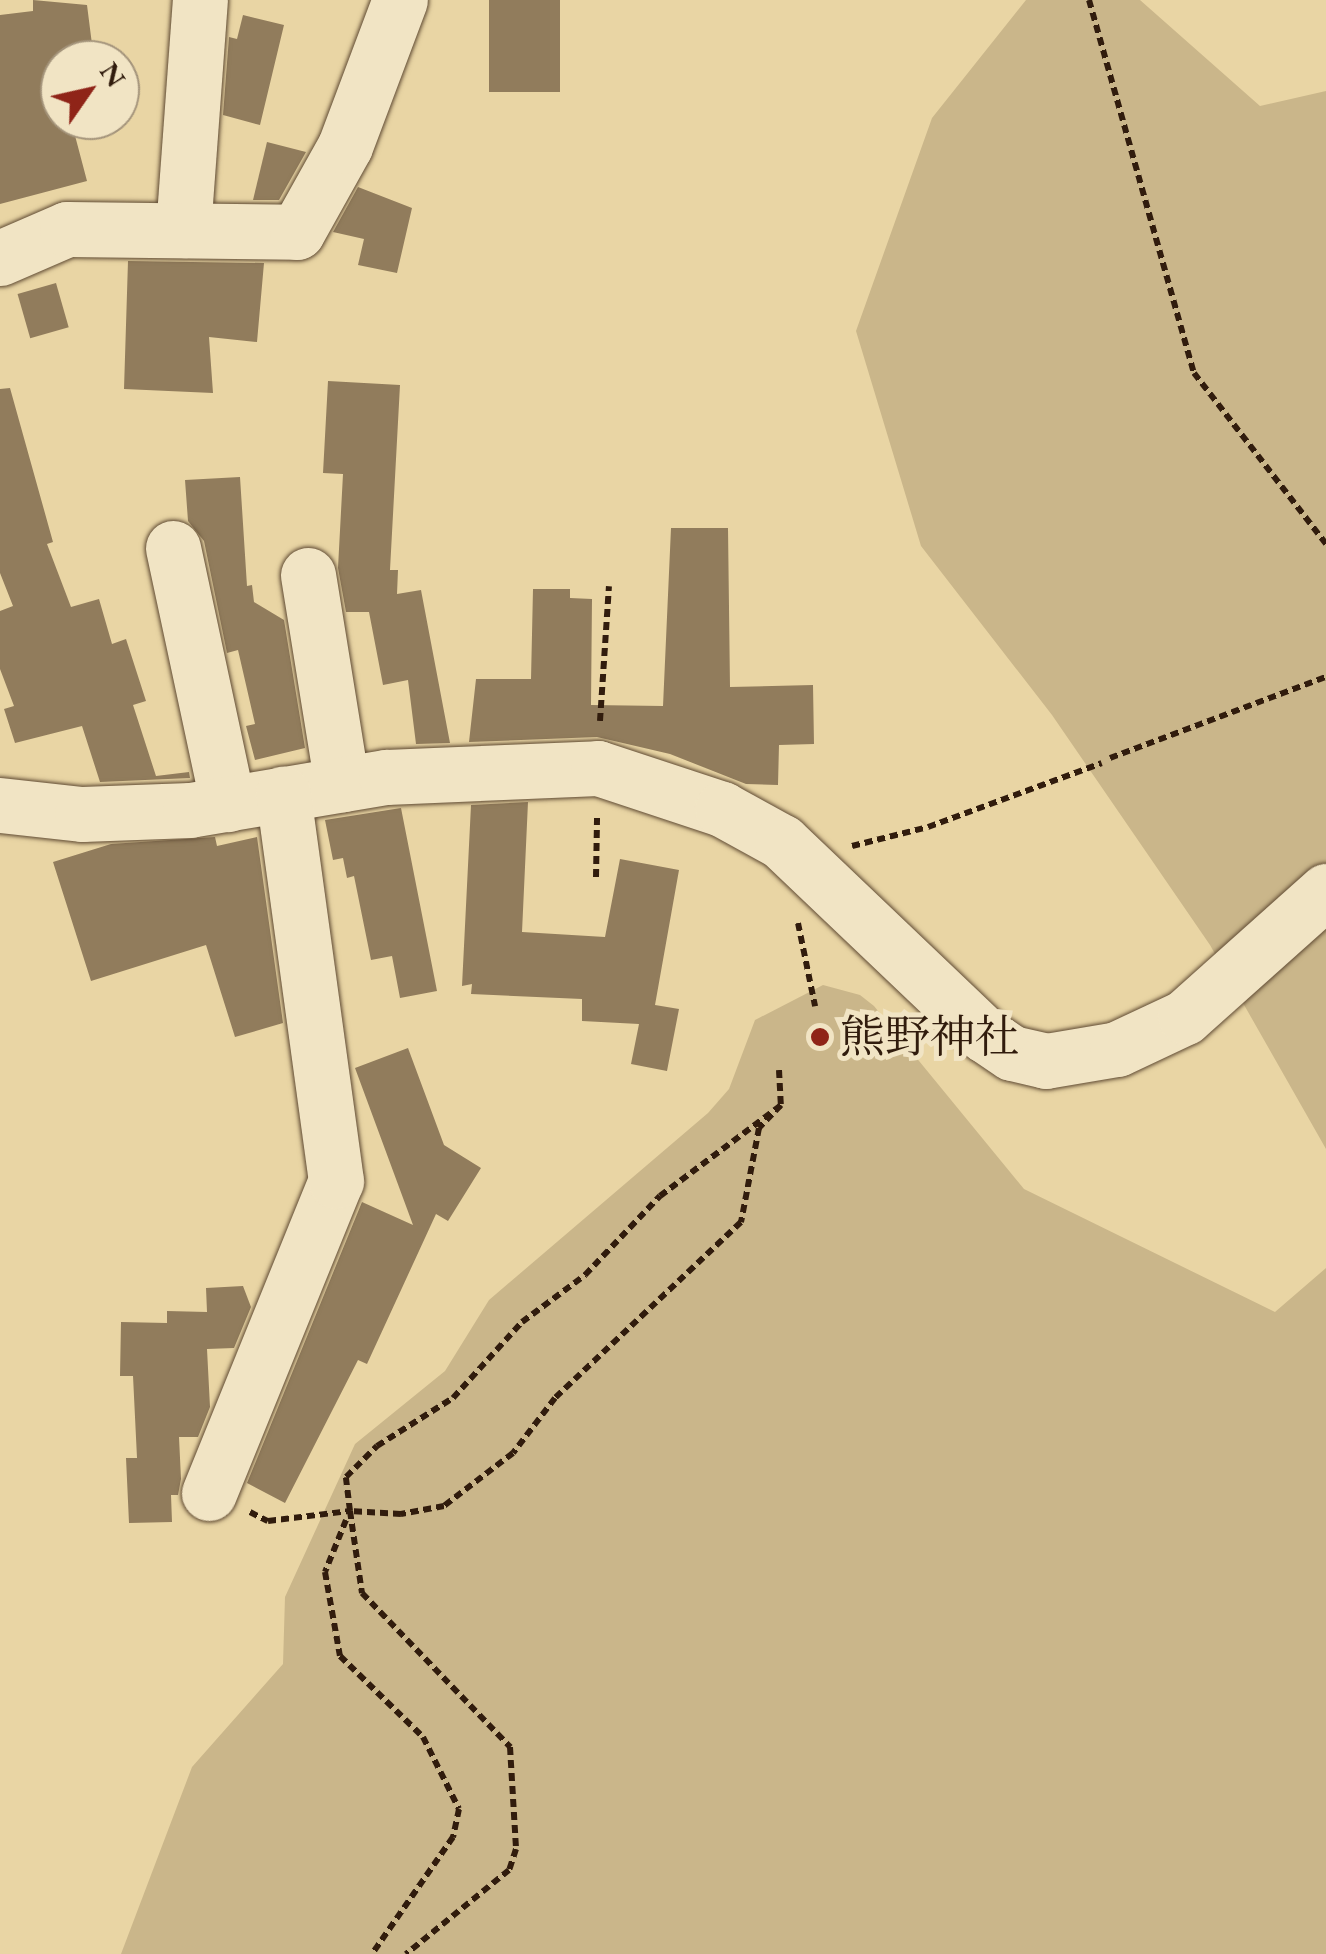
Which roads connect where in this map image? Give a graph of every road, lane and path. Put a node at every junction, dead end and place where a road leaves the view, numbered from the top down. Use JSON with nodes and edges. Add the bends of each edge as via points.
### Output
{"nodes":[{"id":1,"x":200,"y":0,"type":"edge"},
{"id":2,"x":400,"y":0,"type":"edge"},
{"id":3,"x":1089,"y":0,"type":"edge"},
{"id":4,"x":182,"y":230,"type":"junction"},
{"id":5,"x":0,"y":258,"type":"edge"},
{"id":6,"x":1326,"y":544,"type":"edge"},
{"id":7,"x":173,"y":548,"type":"dead end"},
{"id":8,"x":308,"y":576,"type":"dead end"},
{"id":9,"x":1326,"y":678,"type":"edge"},
{"id":10,"x":342,"y":784,"type":"junction"},
{"id":11,"x":283,"y":794,"type":"junction"},
{"id":12,"x":228,"y":804,"type":"junction"},
{"id":13,"x":0,"y":805,"type":"edge"},
{"id":14,"x":799,"y":854,"type":"junction"},
{"id":15,"x":1326,"y":891,"type":"edge"},
{"id":16,"x":779,"y":1070,"type":"dead end"},
{"id":17,"x":780,"y":1105,"type":"junction"},
{"id":18,"x":209,"y":1493,"type":"joint"},
{"id":19,"x":348,"y":1515,"type":"junction"},
{"id":20,"x":372,"y":1954,"type":"edge"},
{"id":21,"x":406,"y":1954,"type":"edge"}],
"edges":[{"from":1,"to":4,"type":"street"},
{"from":2,"to":4,"type":"street","via":[[346,146],[297,232]]},
{"from":3,"to":6,"type":"path","via":[[1194,373]]},
{"from":4,"to":5,"type":"street","via":[[67,229]]},
{"from":7,"to":12,"type":"street"},
{"from":8,"to":10,"type":"street"},
{"from":9,"to":14,"type":"path","via":[[928,827]]},
{"from":10,"to":11,"type":"street"},
{"from":10,"to":14,"type":"street","via":[[509,767],[598,768],[722,808]]},
{"from":11,"to":12,"type":"street"},
{"from":11,"to":18,"type":"street","via":[[336,1180]]},
{"from":12,"to":13,"type":"street","via":[[82,814]]},
{"from":14,"to":15,"type":"street","via":[[985,1035],[1012,1052],[1046,1061],[1117,1049],[1185,1016]]},
{"from":16,"to":17,"type":"path"},
{"from":17,"to":19,"type":"path","via":[[660,1196],[585,1275],[522,1322],[454,1398],[377,1446],[346,1477]]},
{"from":17,"to":19,"type":"path","via":[[759,1128],[741,1222],[556,1398],[513,1453],[444,1506]]},
{"from":18,"to":19,"type":"path","via":[[268,1521]]},
{"from":19,"to":20,"type":"path","via":[[325,1572],[340,1656],[423,1737],[459,1809],[453,1837]]},
{"from":19,"to":21,"type":"path","via":[[362,1592],[497,1730],[514,1768],[516,1849],[509,1870]]}]}
